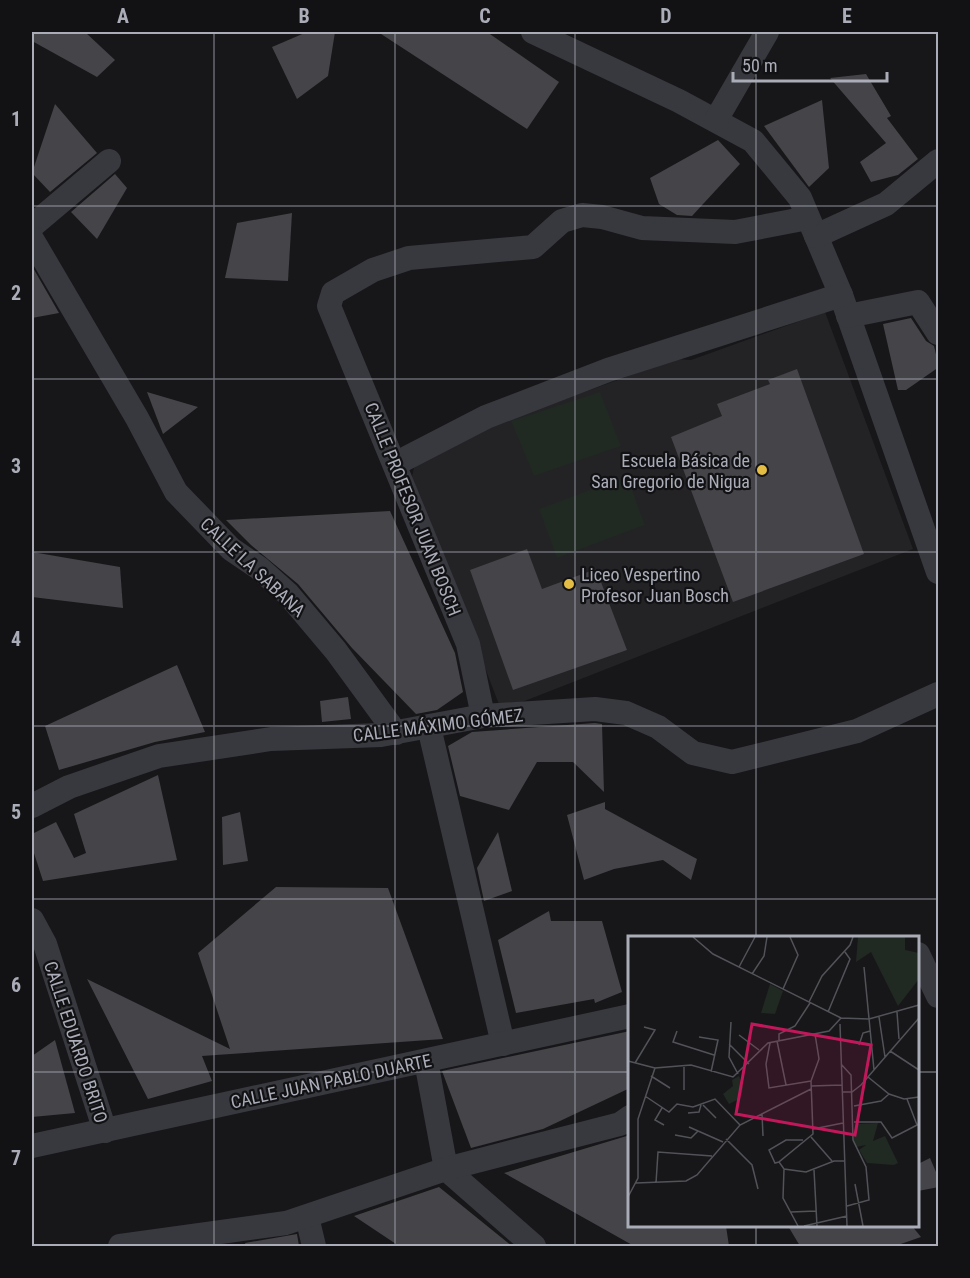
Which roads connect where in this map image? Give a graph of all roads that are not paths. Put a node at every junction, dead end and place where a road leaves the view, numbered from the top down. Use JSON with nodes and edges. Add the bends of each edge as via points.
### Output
{"nodes":[{"id":1,"x":767,"y":32,"type":"edge"},
{"id":2,"x":544,"y":34,"type":"edge"},
{"id":3,"x":716,"y":120,"type":"junction"},
{"id":4,"x":109,"y":161,"type":"dead end"},
{"id":5,"x":939,"y":161,"type":"edge"},
{"id":6,"x":32,"y":226,"type":"edge"},
{"id":7,"x":812,"y":227,"type":"junction"},
{"id":8,"x":32,"y":238,"type":"edge"},
{"id":9,"x":39,"y":267,"type":"edge"},
{"id":10,"x":845,"y":306,"type":"junction"},
{"id":11,"x":939,"y":333,"type":"edge"},
{"id":12,"x":395,"y":464,"type":"junction"},
{"id":13,"x":939,"y":572,"type":"edge"},
{"id":14,"x":939,"y":694,"type":"edge"},
{"id":15,"x":483,"y":716,"type":"junction"},
{"id":16,"x":429,"y":727,"type":"junction"},
{"id":17,"x":396,"y":733,"type":"junction"},
{"id":18,"x":32,"y":806,"type":"edge"},
{"id":19,"x":32,"y":920,"type":"edge"},
{"id":20,"x":939,"y":950,"type":"edge"},
{"id":21,"x":919,"y":954,"type":"edge"},
{"id":22,"x":919,"y":956,"type":"edge"},
{"id":23,"x":939,"y":996,"type":"edge"},
{"id":24,"x":628,"y":1016,"type":"edge"},
{"id":25,"x":502,"y":1044,"type":"junction"},
{"id":26,"x":426,"y":1061,"type":"junction"},
{"id":27,"x":628,"y":1118,"type":"edge"},
{"id":28,"x":105,"y":1131,"type":"junction"},
{"id":29,"x":32,"y":1146,"type":"edge"},
{"id":30,"x":446,"y":1169,"type":"junction"},
{"id":31,"x":307,"y":1217,"type":"junction"},
{"id":32,"x":129,"y":1246,"type":"edge"},
{"id":33,"x":314,"y":1246,"type":"edge"},
{"id":34,"x":534,"y":1246,"type":"edge"}],
"edges":[{"from":1,"to":3,"type":"street"},
{"from":2,"to":3,"type":"street"},
{"from":3,"to":7,"type":"street","via":[[753,141],[800,198]]},
{"from":4,"to":6,"type":"street"},
{"from":5,"to":7,"type":"street","via":[[886,204]]},
{"from":7,"to":10,"type":"street"},
{"from":7,"to":12,"type":"street","name":"CALLE PROFESOR JUAN BOSCH","via":[[735,232],[642,228],[582,215],[562,220],[533,247],[409,258],[373,270],[333,293],[329,306]]},
{"from":8,"to":9,"type":"street","name":"CALLE LA SABANA"},
{"from":9,"to":17,"type":"street","name":"CALLE LA SABANA","via":[[137,418],[176,492],[231,549],[288,594]]},
{"from":10,"to":11,"type":"street","via":[[918,302]]},
{"from":10,"to":12,"type":"street","via":[[608,370],[486,417]]},
{"from":10,"to":13,"type":"street"},
{"from":12,"to":15,"type":"street","name":"CALLE PROFESOR JUAN BOSCH","via":[[468,644]]},
{"from":14,"to":15,"type":"street","name":"CALLE MÁXIMO GÓMEZ","via":[[857,731],[732,762],[693,753],[658,727],[626,713],[596,709]]},
{"from":15,"to":16,"type":"street","name":"CALLE MÁXIMO GÓMEZ"},
{"from":16,"to":17,"type":"street","name":"CALLE MÁXIMO GÓMEZ"},
{"from":16,"to":25,"type":"street"},
{"from":17,"to":18,"type":"street","name":"CALLE MÁXIMO GÓMEZ","via":[[271,739],[159,756],[69,787]]},
{"from":19,"to":28,"type":"street","name":"CALLE EDUARDO BRITO","via":[[45,944]]},
{"from":20,"to":21,"type":"street"},
{"from":22,"to":23,"type":"street"},
{"from":24,"to":25,"type":"street","name":"CALLE JUAN PABLO DUARTE"},
{"from":25,"to":26,"type":"street","name":"CALLE JUAN PABLO DUARTE"},
{"from":26,"to":28,"type":"street","name":"CALLE JUAN PABLO DUARTE"},
{"from":26,"to":30,"type":"street"},
{"from":27,"to":30,"type":"street","via":[[542,1147]]},
{"from":28,"to":29,"type":"street","name":"CALLE JUAN PABLO DUARTE"},
{"from":30,"to":31,"type":"street"},
{"from":30,"to":34,"type":"street"},
{"from":31,"to":32,"type":"street"},
{"from":31,"to":33,"type":"street"}]}
